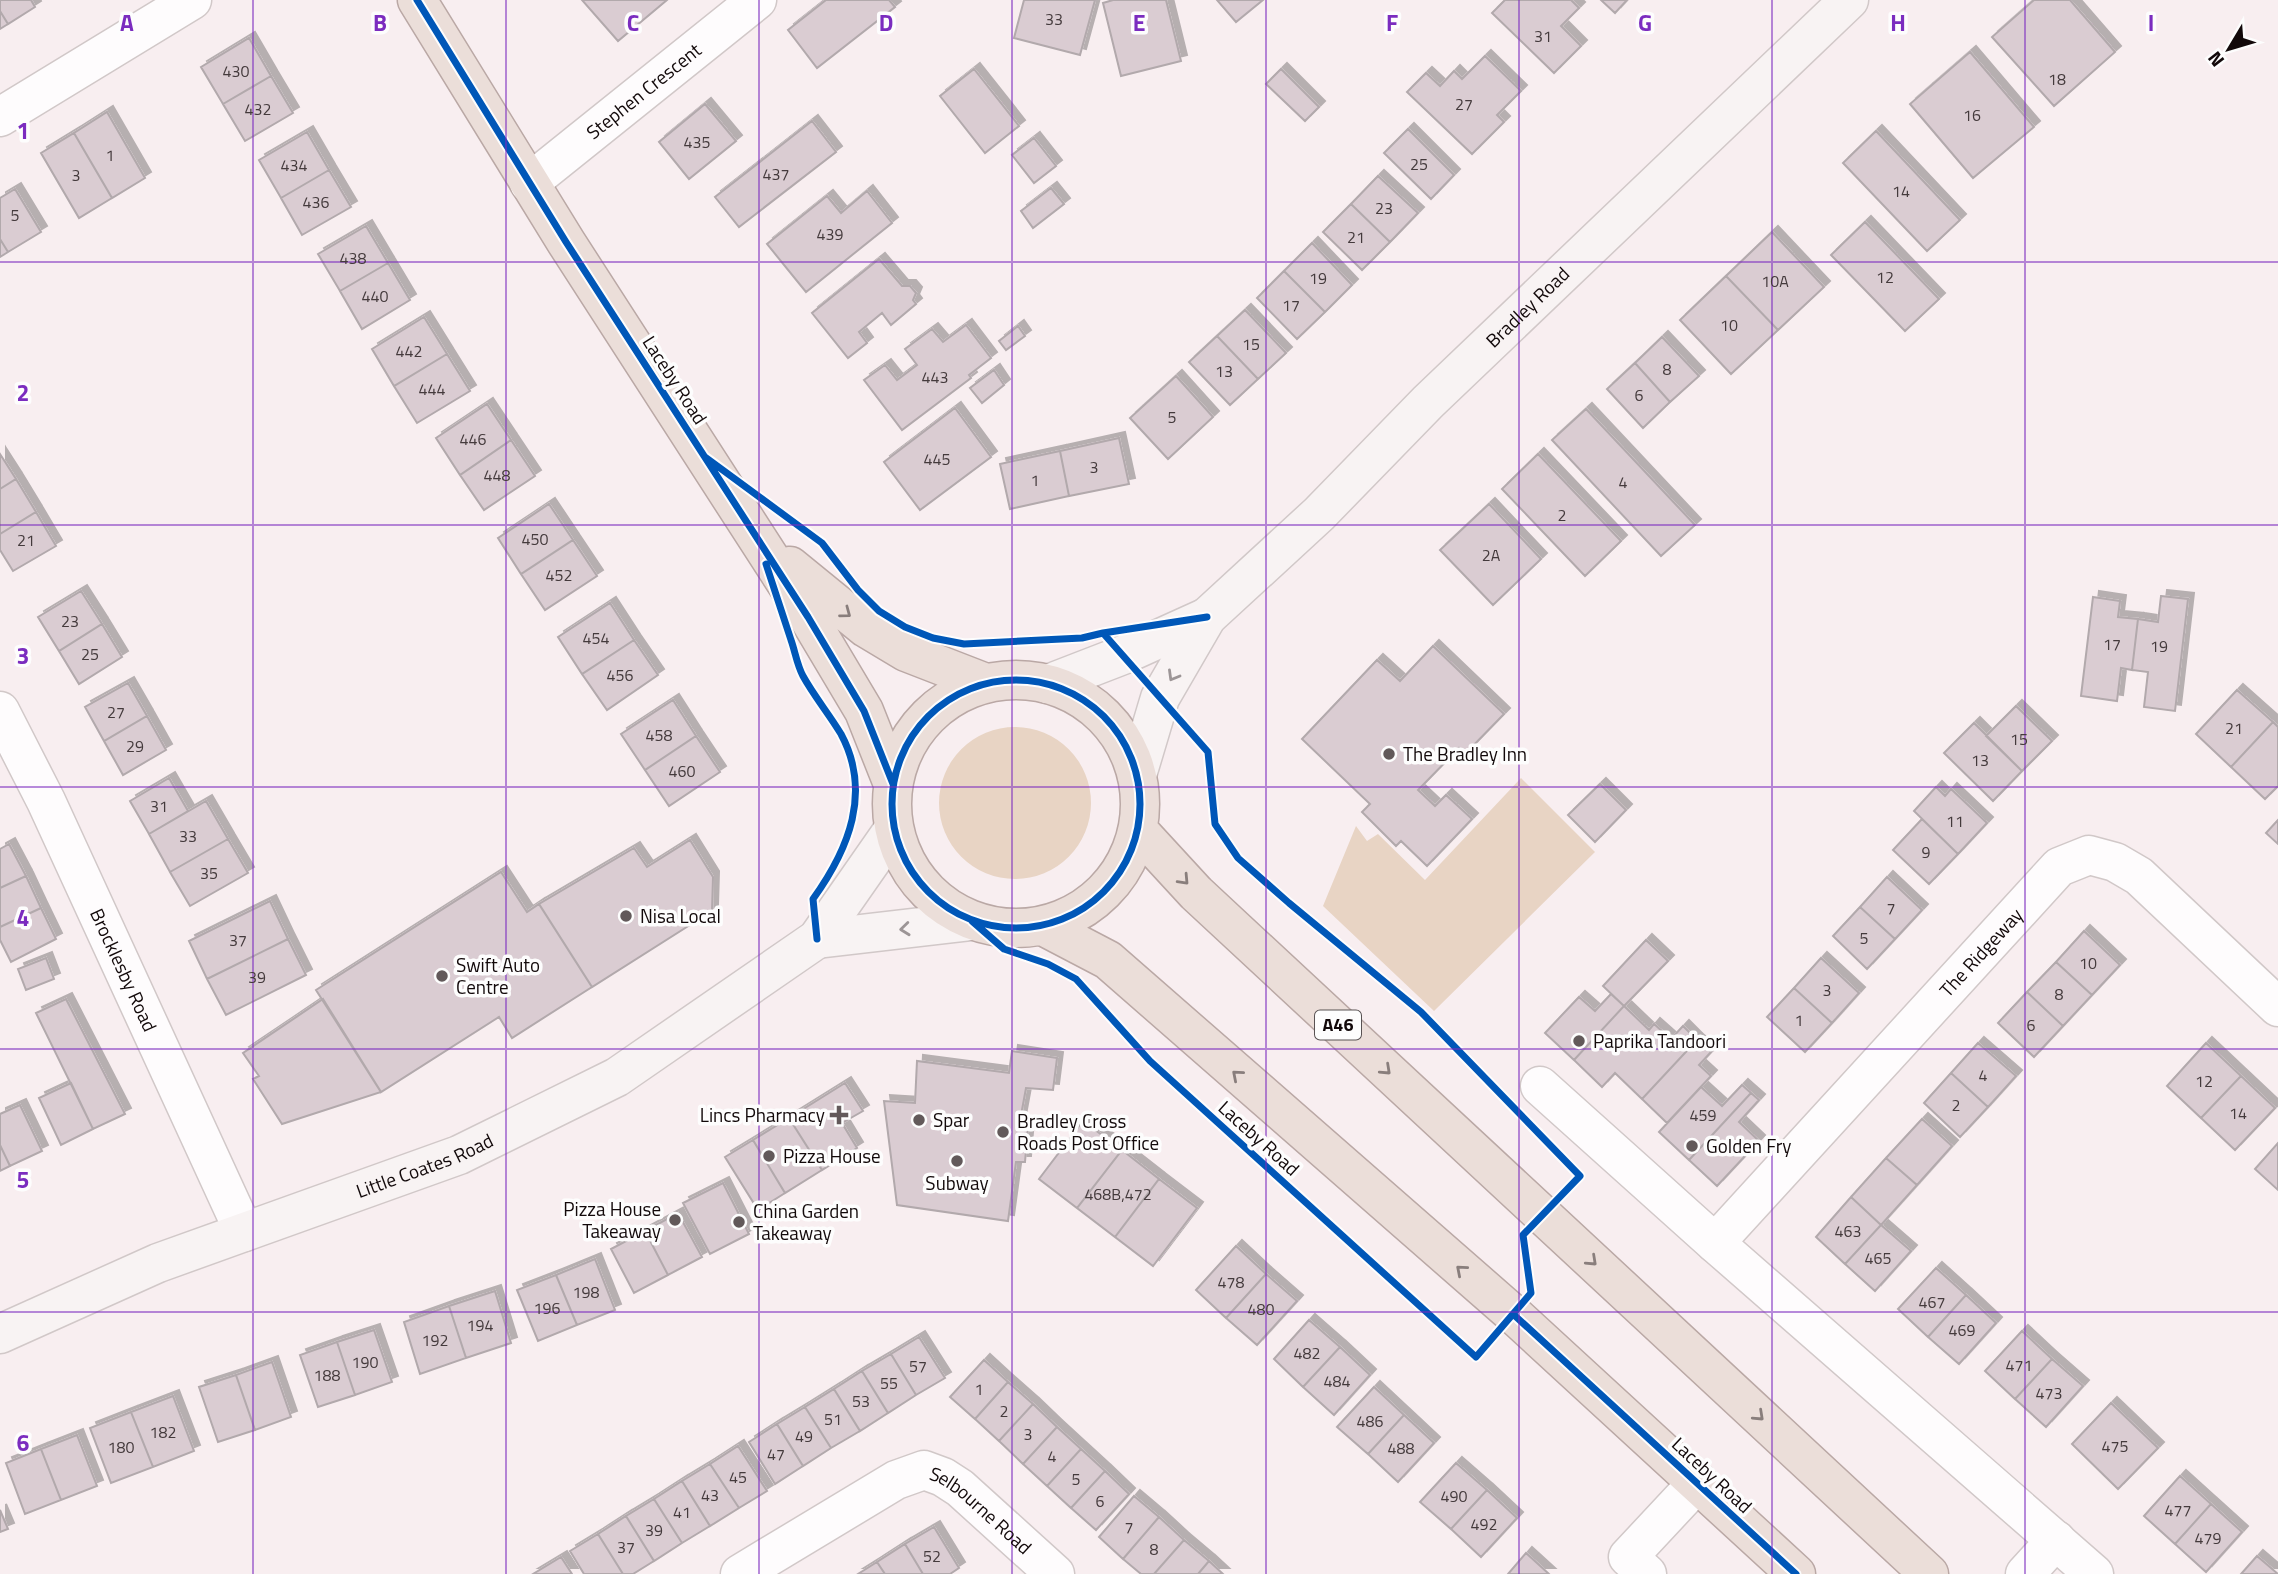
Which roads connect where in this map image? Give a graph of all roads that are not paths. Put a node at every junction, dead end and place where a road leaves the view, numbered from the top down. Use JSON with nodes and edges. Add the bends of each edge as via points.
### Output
{"nodes":[{"id":1,"x":192,"y":0,"type":"edge"},
{"id":2,"x":416,"y":0,"type":"edge"},
{"id":3,"x":757,"y":0,"type":"edge"},
{"id":4,"x":1849,"y":0,"type":"edge"},
{"id":5,"x":0,"y":117,"type":"edge"},
{"id":6,"x":530,"y":183,"type":"junction"},
{"id":7,"x":757,"y":537,"type":"junction"},
{"id":8,"x":1207,"y":617,"type":"junction"},
{"id":9,"x":986,"y":683,"type":"junction"},
{"id":10,"x":1048,"y":684,"type":"junction"},
{"id":11,"x":0,"y":711,"type":"edge"},
{"id":12,"x":1137,"y":775,"type":"junction"},
{"id":13,"x":893,"y":785,"type":"junction"},
{"id":14,"x":893,"y":830,"type":"junction"},
{"id":15,"x":1138,"y":830,"type":"junction"},
{"id":16,"x":972,"y":921,"type":"junction"},
{"id":17,"x":1043,"y":926,"type":"junction"},
{"id":18,"x":817,"y":939,"type":"junction"},
{"id":19,"x":2278,"y":1007,"type":"edge"},
{"id":20,"x":1540,"y":1086,"type":"dead end"},
{"id":21,"x":244,"y":1232,"type":"junction"},
{"id":22,"x":1715,"y":1243,"type":"junction"},
{"id":23,"x":0,"y":1334,"type":"edge"},
{"id":24,"x":1698,"y":1482,"type":"junction"},
{"id":25,"x":2056,"y":1540,"type":"junction"},
{"id":26,"x":740,"y":1574,"type":"edge"},
{"id":27,"x":1055,"y":1574,"type":"edge"},
{"id":28,"x":1647,"y":1574,"type":"edge"},
{"id":29,"x":1796,"y":1574,"type":"edge"},
{"id":30,"x":1929,"y":1574,"type":"edge"},
{"id":31,"x":2025,"y":1574,"type":"edge"},
{"id":32,"x":2094,"y":1574,"type":"edge"}],
"edges":[{"from":1,"to":5,"type":"street"},
{"from":2,"to":6,"type":"highway","name":"Laceby Road"},
{"from":3,"to":6,"type":"street","name":"Stephen Crescent"},
{"from":4,"to":8,"type":"street","name":"Bradley Road"},
{"from":6,"to":7,"type":"highway","name":"Laceby Road"},
{"from":7,"to":9,"type":"highway","name":"Laceby Road","one_way":true,"via":[[866,628],[906,652]]},
{"from":7,"to":13,"type":"highway","name":"Laceby Road","via":[[864,711]]},
{"from":8,"to":10,"type":"street","name":"Bradley Road"},
{"from":8,"to":12,"type":"street","name":"Bradley Road","one_way":true,"via":[[1160,698]]},
{"from":9,"to":10,"type":"highway","via":[[1028,680]]},
{"from":9,"to":13,"type":"highway","via":[[934,710],[900,757]]},
{"from":10,"to":12,"type":"highway","via":[[1078,696],[1104,716],[1130,753]]},
{"from":11,"to":21,"type":"street","name":"Brocklesby Road"},
{"from":12,"to":15,"type":"highway"},
{"from":13,"to":14,"type":"highway"},
{"from":14,"to":16,"type":"highway","via":[[914,876],[930,895]]},
{"from":14,"to":18,"type":"street","name":"Little Coates Road"},
{"from":15,"to":17,"type":"highway","via":[[1132,851],[1107,890],[1066,919]]},
{"from":15,"to":30,"type":"highway","number":"A46","one_way":true,"via":[[1196,893]]},
{"from":16,"to":17,"type":"highway","via":[[1007,929]]},
{"from":16,"to":18,"type":"street","name":"Little Coates Road","one_way":true},
{"from":24,"to":17,"type":"highway","name":"Laceby Road","one_way":true,"via":[[1108,960]]},
{"from":18,"to":21,"type":"street","name":"Little Coates Road","via":[[617,1077],[459,1155]]},
{"from":19,"to":22,"type":"street","name":"The Ridgeway","via":[[2139,876],[2115,862],[2089,855],[2059,867]]},
{"from":20,"to":22,"type":"street"},
{"from":21,"to":23,"type":"street","name":"Little Coates Road","via":[[158,1263]]},
{"from":22,"to":25,"type":"street"},
{"from":24,"to":28,"type":"street","name":"Laceby Road","via":[[1628,1557]]},
{"from":24,"to":29,"type":"highway","name":"Laceby Road"},
{"from":25,"to":31,"type":"street"},
{"from":25,"to":32,"type":"street"},
{"from":26,"to":27,"type":"street","name":"Selbourne Road","via":[[896,1480],[924,1470],[960,1488]]}]}
